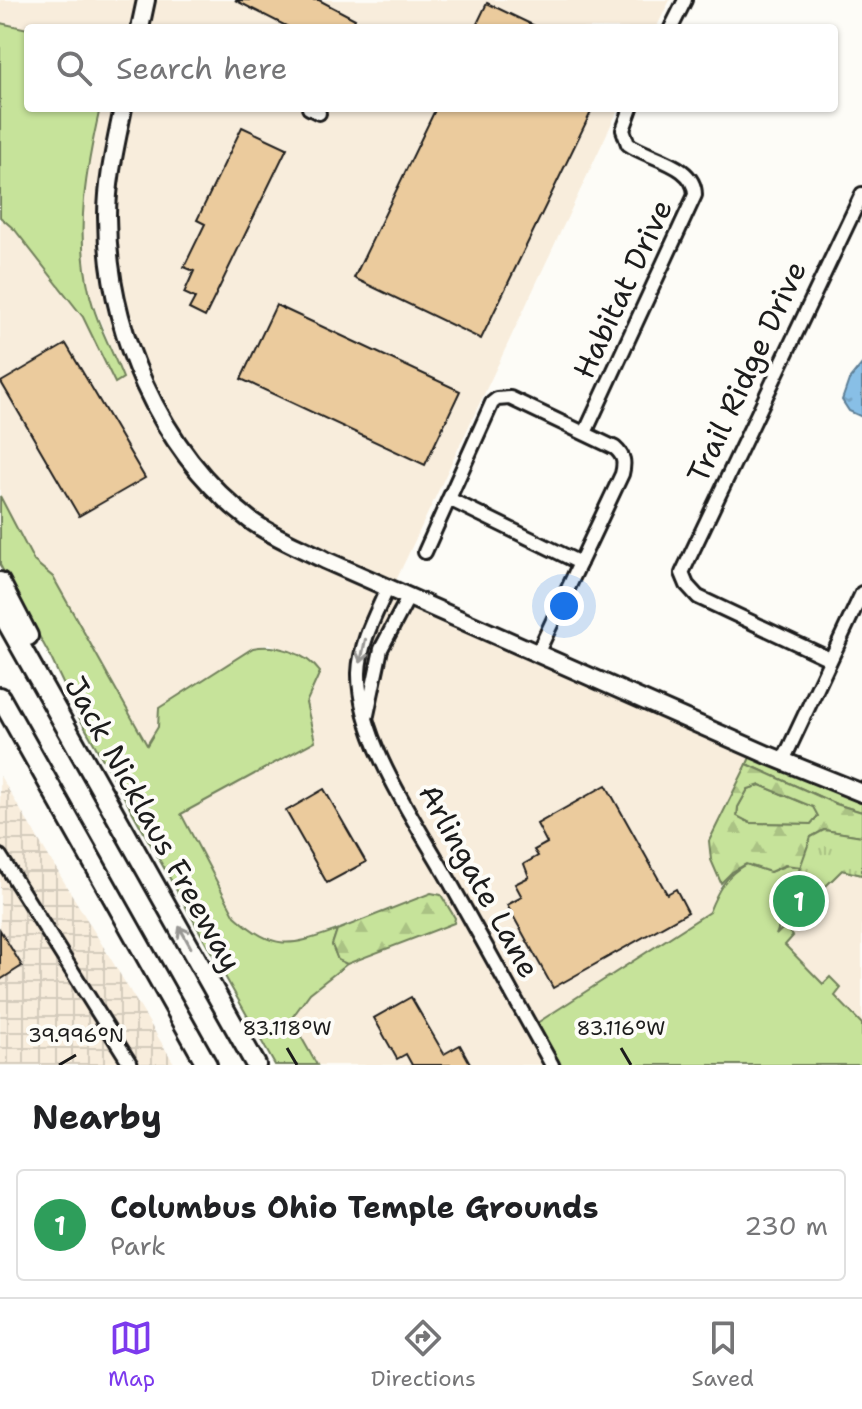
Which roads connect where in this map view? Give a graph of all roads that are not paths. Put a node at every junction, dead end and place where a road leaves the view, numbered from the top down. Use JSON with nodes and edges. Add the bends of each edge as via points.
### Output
{"nodes":[{"id":1,"x":146,"y":0,"type":"edge"},
{"id":2,"x":685,"y":0,"type":"edge"},
{"id":3,"x":141,"y":24,"type":"edge"},
{"id":4,"x":673,"y":24,"type":"edge"},
{"id":5,"x":122,"y":112,"type":"edge"},
{"id":6,"x":630,"y":112,"type":"edge"},
{"id":7,"x":862,"y":194,"type":"edge"},
{"id":8,"x":585,"y":433,"type":"junction"},
{"id":9,"x":449,"y":499,"type":"junction"},
{"id":10,"x":425,"y":552,"type":"dead end"},
{"id":11,"x":580,"y":563,"type":"junction"},
{"id":12,"x":0,"y":582,"type":"edge"},
{"id":13,"x":388,"y":587,"type":"junction"},
{"id":14,"x":862,"y":593,"type":"edge"},
{"id":15,"x":409,"y":596,"type":"junction"},
{"id":16,"x":0,"y":610,"type":"edge"},
{"id":17,"x":538,"y":652,"type":"junction"},
{"id":18,"x":830,"y":659,"type":"junction"},
{"id":19,"x":0,"y":697,"type":"edge"},
{"id":20,"x":367,"y":718,"type":"junction"},
{"id":21,"x":0,"y":719,"type":"edge"},
{"id":22,"x":68,"y":731,"type":"junction"},
{"id":23,"x":783,"y":761,"type":"junction"},
{"id":24,"x":862,"y":793,"type":"edge"},
{"id":25,"x":0,"y":856,"type":"edge"},
{"id":26,"x":94,"y":865,"type":"junction"},
{"id":27,"x":202,"y":1057,"type":"edge"},
{"id":28,"x":131,"y":1065,"type":"edge"},
{"id":29,"x":256,"y":1065,"type":"edge"},
{"id":30,"x":552,"y":1065,"type":"edge"}],
"edges":[{"from":1,"to":3,"type":"main road"},
{"from":2,"to":4,"type":"street"},
{"from":5,"to":13,"type":"main road","via":[[111,170],[108,254],[121,324],[152,399],[203,474],[252,522]]},
{"from":6,"to":8,"type":"street","name":"Habitat Drive","via":[[623,130],[628,144],[687,175],[695,195]]},
{"from":7,"to":18,"type":"street","name":"Trail Ridge Drive","via":[[682,573],[698,597]]},
{"from":8,"to":9,"type":"street","via":[[510,398],[497,399]]},
{"from":8,"to":11,"type":"street","via":[[615,448],[625,464]]},
{"from":9,"to":10,"type":"street"},
{"from":9,"to":11,"type":"street"},
{"from":11,"to":17,"type":"street"},
{"from":12,"to":22,"type":"highway","via":[[35,649]]},
{"from":13,"to":15,"type":"main road"},
{"from":13,"to":20,"type":"street","name":"Arlingate Lane","one_way":true,"via":[[363,644],[359,671]]},
{"from":14,"to":18,"type":"street"},
{"from":15,"to":17,"type":"main road"},
{"from":15,"to":20,"type":"street","via":[[381,649]]},
{"from":16,"to":22,"type":"highway","name":"Jack Nicklaus Freeway"},
{"from":17,"to":23,"type":"main road"},
{"from":18,"to":23,"type":"street"},
{"from":19,"to":26,"type":"highway"},
{"from":20,"to":30,"type":"street","name":"Arlingate Lane","via":[[403,799]]},
{"from":21,"to":26,"type":"highway"},
{"from":29,"to":22,"type":"highway","name":"Jack Nicklaus Freeway","one_way":true},
{"from":23,"to":24,"type":"main road"},
{"from":25,"to":28,"type":"street"},
{"from":26,"to":27,"type":"highway"}]}
